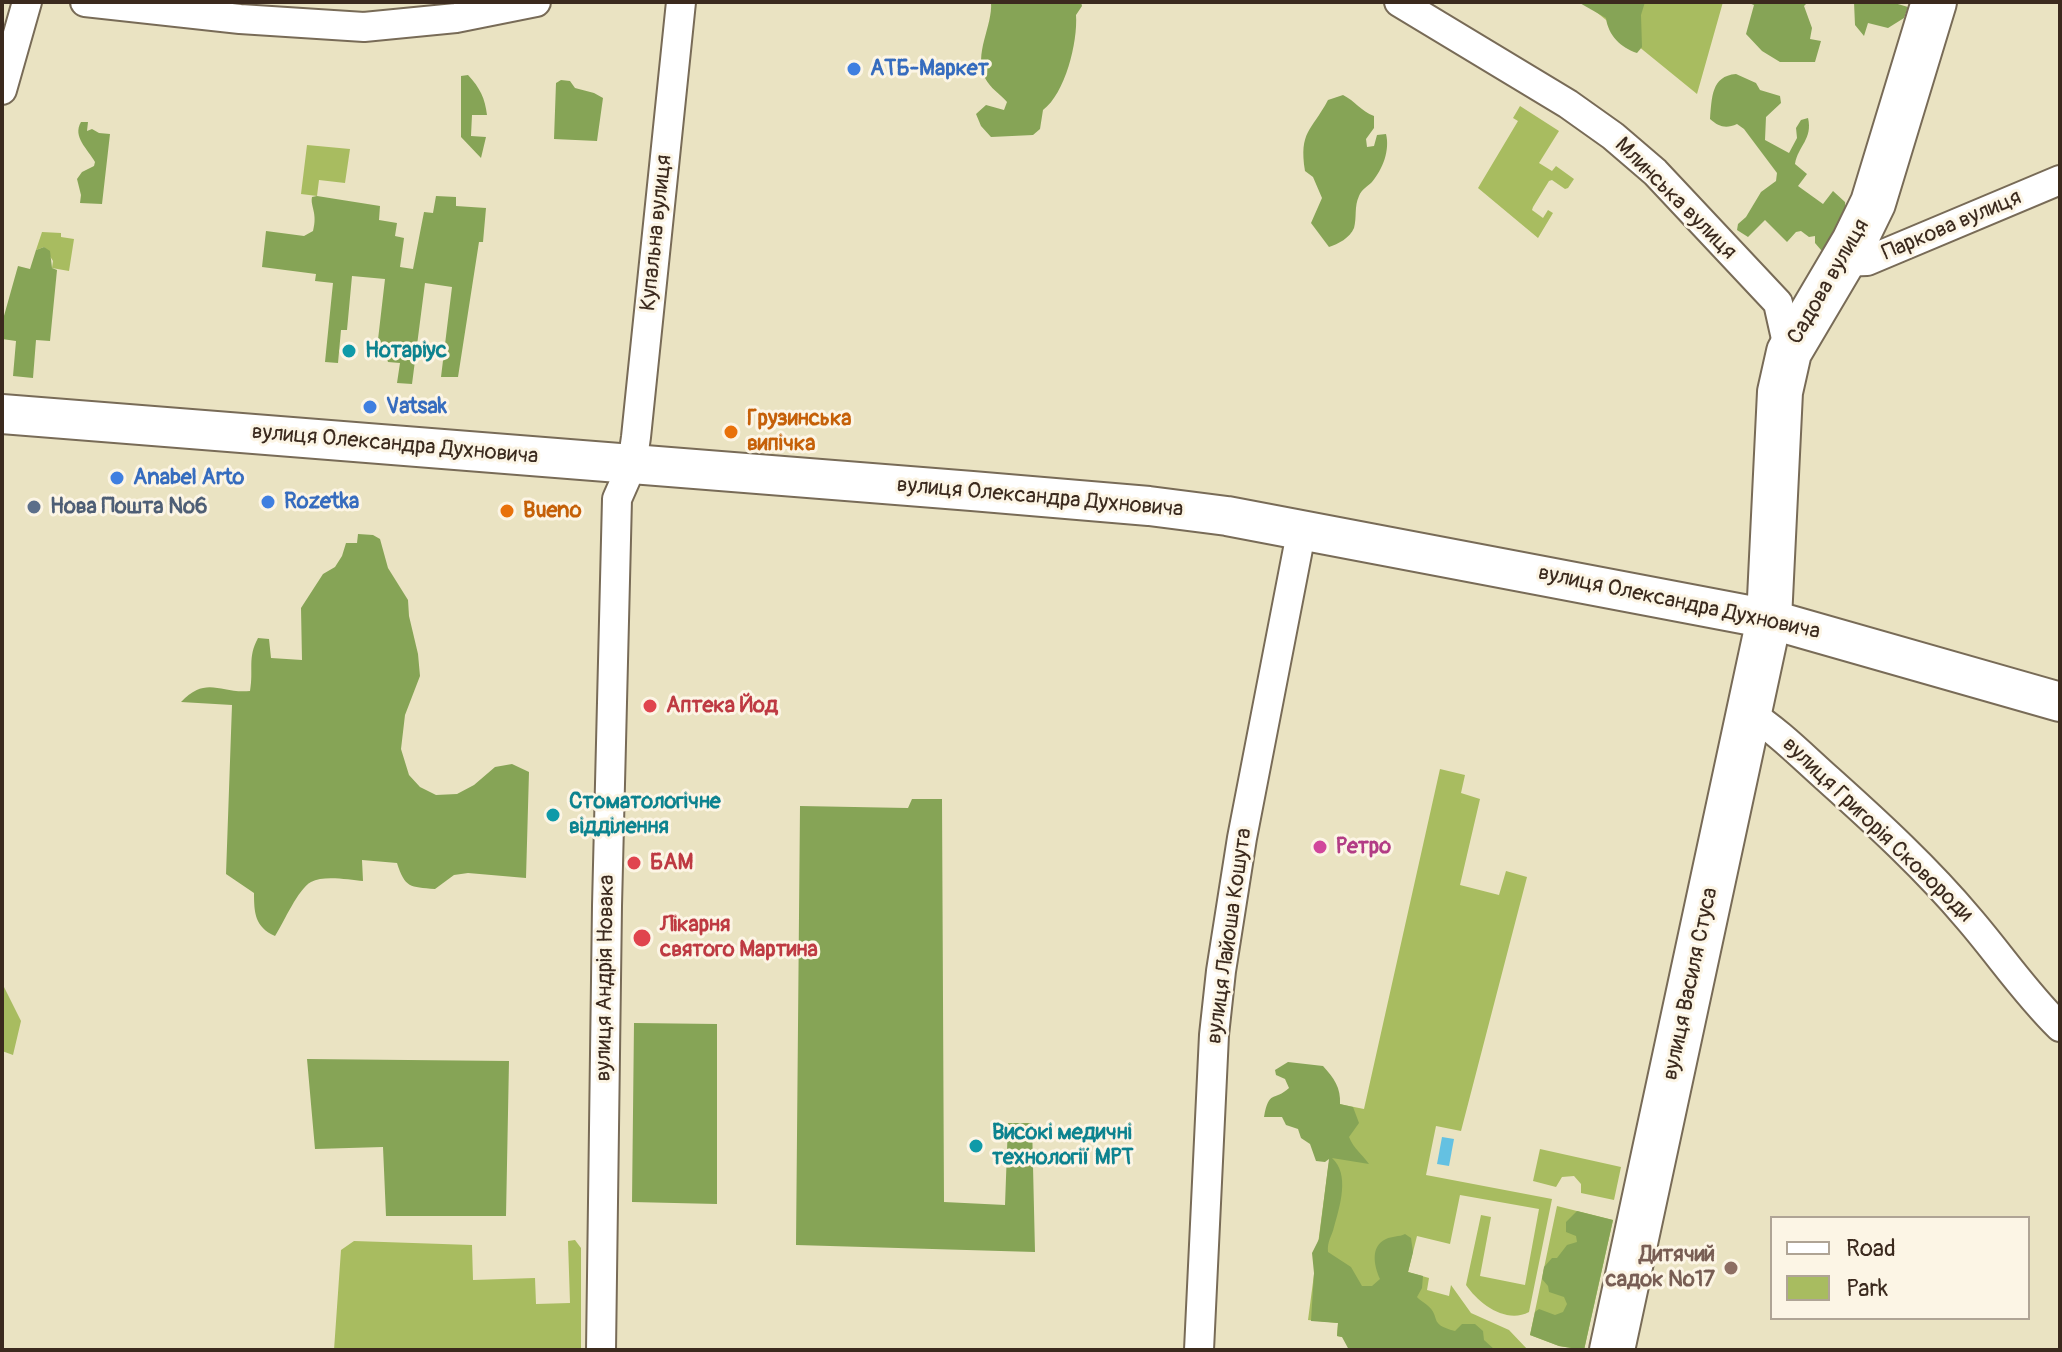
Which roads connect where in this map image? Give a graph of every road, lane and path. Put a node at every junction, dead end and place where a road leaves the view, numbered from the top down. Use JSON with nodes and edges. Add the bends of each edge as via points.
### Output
{"nodes":[{"id":1,"x":27,"y":2,"type":"edge"},
{"id":2,"x":85,"y":2,"type":"edge"},
{"id":3,"x":536,"y":2,"type":"edge"},
{"id":4,"x":681,"y":2,"type":"edge"},
{"id":5,"x":1399,"y":2,"type":"edge"},
{"id":6,"x":1934,"y":2,"type":"edge"},
{"id":7,"x":2,"y":90,"type":"edge"},
{"id":8,"x":2060,"y":180,"type":"edge"},
{"id":9,"x":1842,"y":262,"type":"junction"},
{"id":10,"x":1789,"y":352,"type":"junction"},
{"id":11,"x":2,"y":414,"type":"edge"},
{"id":12,"x":632,"y":465,"type":"junction"},
{"id":13,"x":1302,"y":528,"type":"junction"},
{"id":14,"x":1769,"y":619,"type":"junction"},
{"id":15,"x":2060,"y":702,"type":"edge"},
{"id":16,"x":1749,"y":713,"type":"junction"},
{"id":17,"x":2060,"y":1027,"type":"edge"},
{"id":18,"x":601,"y":1350,"type":"edge"},
{"id":19,"x":1199,"y":1350,"type":"edge"},
{"id":20,"x":1612,"y":1350,"type":"edge"}],
"edges":[{"from":1,"to":7,"type":"street"},
{"from":2,"to":3,"type":"street","via":[[364,27],[456,18]]},
{"from":4,"to":12,"type":"street","name":"Купальна вулиця"},
{"from":5,"to":10,"type":"street","name":"Млинська вулиця","via":[[1568,104],[1655,172],[1778,303]]},
{"from":6,"to":9,"type":"main road","name":"Садова вулиця","via":[[1873,203]]},
{"from":8,"to":9,"type":"street","name":"Паркова вулиця","via":[[1867,261]]},
{"from":9,"to":10,"type":"main road","name":"Садова вулиця"},
{"from":10,"to":14,"type":"main road","name":"Садова вулиця","via":[[1780,392]]},
{"from":11,"to":12,"type":"street","name":"вулиця Олександра Духновича"},
{"from":12,"to":13,"type":"street","name":"вулиця Олександра Духновича","via":[[1149,506]]},
{"from":12,"to":18,"type":"street","name":"вулиця Андрія Новака","via":[[617,499]]},
{"from":13,"to":14,"type":"street","name":"вулиця Олександра Духновича"},
{"from":13,"to":19,"type":"street","name":"вулиця Лайоша Кошута","via":[[1221,971]]},
{"from":14,"to":15,"type":"street","name":"вулиця Олександра Духновича"},
{"from":14,"to":16,"type":"main road","name":"вулиця Василя Стуса"},
{"from":16,"to":17,"type":"street","name":"вулиця Григорія Сковороди","via":[[1859,807],[1941,887]]},
{"from":16,"to":20,"type":"main road","name":"вулиця Василя Стуса"}]}
